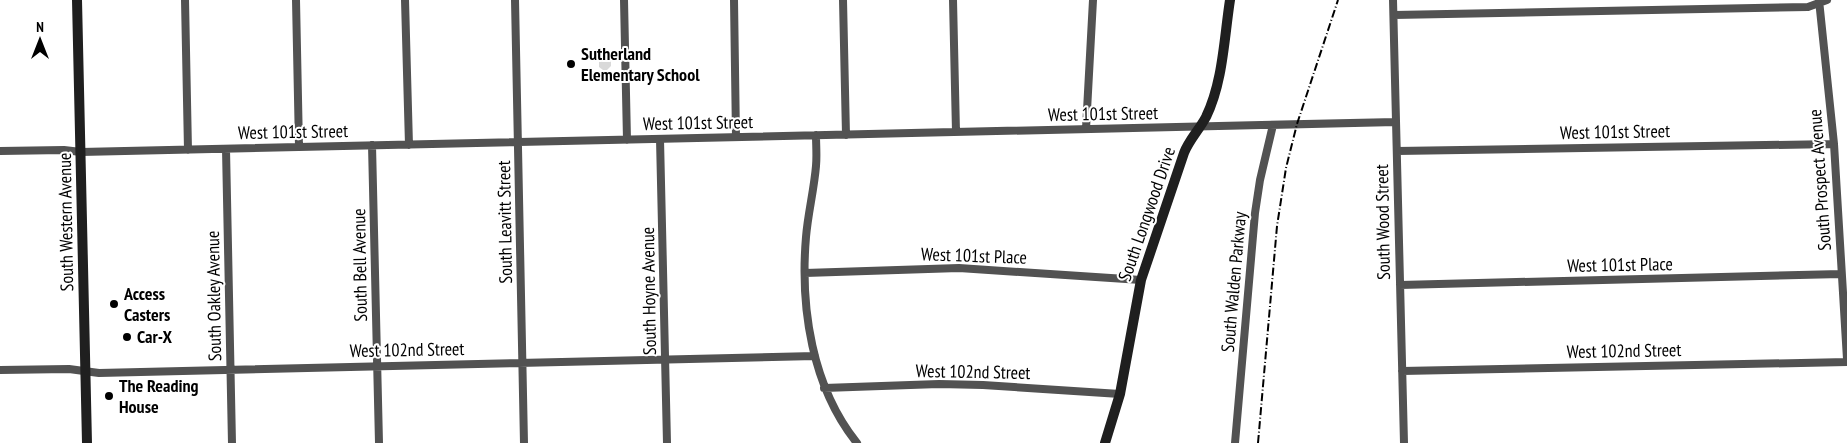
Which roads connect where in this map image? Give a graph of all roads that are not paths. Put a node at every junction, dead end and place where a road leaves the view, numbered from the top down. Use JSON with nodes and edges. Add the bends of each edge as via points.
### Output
{"nodes":[{"id":1,"x":77,"y":0,"type":"edge"},
{"id":2,"x":185,"y":0,"type":"edge"},
{"id":3,"x":296,"y":0,"type":"edge"},
{"id":4,"x":406,"y":0,"type":"edge"},
{"id":5,"x":515,"y":0,"type":"edge"},
{"id":6,"x":624,"y":0,"type":"edge"},
{"id":7,"x":734,"y":0,"type":"edge"},
{"id":8,"x":843,"y":0,"type":"edge"},
{"id":9,"x":953,"y":0,"type":"edge"},
{"id":10,"x":1093,"y":0,"type":"edge"},
{"id":11,"x":1230,"y":0,"type":"edge"},
{"id":12,"x":1393,"y":0,"type":"edge"},
{"id":13,"x":1822,"y":1,"type":"edge"},
{"id":14,"x":1394,"y":15,"type":"junction"},
{"id":15,"x":1396,"y":122,"type":"junction"},
{"id":16,"x":1273,"y":125,"type":"junction"},
{"id":17,"x":1200,"y":126,"type":"junction"},
{"id":18,"x":1086,"y":129,"type":"junction"},
{"id":19,"x":956,"y":132,"type":"junction"},
{"id":20,"x":816,"y":135,"type":"junction"},
{"id":21,"x":846,"y":135,"type":"junction"},
{"id":22,"x":736,"y":137,"type":"junction"},
{"id":23,"x":660,"y":139,"type":"junction"},
{"id":24,"x":627,"y":140,"type":"junction"},
{"id":25,"x":518,"y":142,"type":"junction"},
{"id":26,"x":1834,"y":144,"type":"junction"},
{"id":27,"x":409,"y":145,"type":"junction"},
{"id":28,"x":372,"y":146,"type":"junction"},
{"id":29,"x":299,"y":147,"type":"junction"},
{"id":30,"x":226,"y":149,"type":"junction"},
{"id":31,"x":0,"y":150,"type":"edge"},
{"id":32,"x":188,"y":150,"type":"junction"},
{"id":33,"x":1397,"y":151,"type":"junction"},
{"id":34,"x":81,"y":152,"type":"junction"},
{"id":35,"x":805,"y":273,"type":"junction"},
{"id":36,"x":1841,"y":274,"type":"junction"},
{"id":37,"x":1141,"y":280,"type":"junction"},
{"id":38,"x":1400,"y":285,"type":"junction"},
{"id":39,"x":815,"y":356,"type":"junction"},
{"id":40,"x":665,"y":359,"type":"junction"},
{"id":41,"x":1847,"y":360,"type":"edge"},
{"id":42,"x":523,"y":362,"type":"junction"},
{"id":43,"x":377,"y":366,"type":"junction"},
{"id":44,"x":0,"y":370,"type":"edge"},
{"id":45,"x":230,"y":370,"type":"junction"},
{"id":46,"x":1402,"y":370,"type":"junction"},
{"id":47,"x":86,"y":371,"type":"junction"},
{"id":48,"x":824,"y":388,"type":"junction"},
{"id":49,"x":1120,"y":394,"type":"junction"},
{"id":50,"x":88,"y":443,"type":"edge"},
{"id":51,"x":232,"y":443,"type":"edge"},
{"id":52,"x":379,"y":443,"type":"edge"},
{"id":53,"x":524,"y":443,"type":"edge"},
{"id":54,"x":667,"y":443,"type":"edge"},
{"id":55,"x":857,"y":443,"type":"edge"},
{"id":56,"x":1105,"y":443,"type":"edge"},
{"id":57,"x":1235,"y":443,"type":"edge"},
{"id":58,"x":1404,"y":443,"type":"edge"}],
"edges":[{"from":1,"to":34,"type":"street","name":"South Western Avenue"},
{"from":2,"to":32,"type":"street"},
{"from":3,"to":29,"type":"street"},
{"from":4,"to":27,"type":"street"},
{"from":5,"to":25,"type":"street","name":"South Leavitt Street"},
{"from":6,"to":24,"type":"street"},
{"from":7,"to":22,"type":"street"},
{"from":8,"to":21,"type":"street"},
{"from":9,"to":19,"type":"street"},
{"from":10,"to":18,"type":"street"},
{"from":11,"to":17,"type":"street","name":"South Longwood Drive","via":[[1217,87]]},
{"from":12,"to":14,"type":"street","name":"South Wood Street"},
{"from":13,"to":14,"type":"street","via":[[1808,8]]},
{"from":13,"to":26,"type":"street","name":"South Prospect Avenue"},
{"from":14,"to":15,"type":"street","name":"South Wood Street"},
{"from":15,"to":16,"type":"street","name":"West 101st Street"},
{"from":15,"to":33,"type":"street","name":"South Wood Street"},
{"from":16,"to":17,"type":"street","name":"West 101st Street"},
{"from":16,"to":57,"type":"street","name":"South Walden Parkway","via":[[1255,213]]},
{"from":17,"to":18,"type":"street","name":"West 101st Street"},
{"from":17,"to":37,"type":"street","name":"South Longwood Drive","via":[[1184,154]]},
{"from":18,"to":19,"type":"street","name":"West 101st Street"},
{"from":19,"to":21,"type":"street","name":"West 101st Street"},
{"from":20,"to":21,"type":"street","name":"West 101st Street"},
{"from":20,"to":22,"type":"street","name":"West 101st Street"},
{"from":20,"to":35,"type":"street","via":[[817,163]]},
{"from":22,"to":23,"type":"street","name":"West 101st Street"},
{"from":23,"to":24,"type":"street","name":"West 101st Street"},
{"from":23,"to":40,"type":"street","name":"South Hoyne Avenue"},
{"from":24,"to":25,"type":"street","name":"West 101st Street"},
{"from":25,"to":27,"type":"street","name":"West 101st Street"},
{"from":25,"to":42,"type":"street","name":"South Leavitt Street"},
{"from":26,"to":33,"type":"street","name":"West 101st Street"},
{"from":26,"to":36,"type":"street","name":"South Prospect Avenue"},
{"from":27,"to":28,"type":"street","name":"West 101st Street"},
{"from":28,"to":29,"type":"street","name":"West 101st Street"},
{"from":28,"to":43,"type":"street","name":"South Bell Avenue"},
{"from":29,"to":30,"type":"street","name":"West 101st Street"},
{"from":30,"to":32,"type":"street","name":"West 101st Street"},
{"from":30,"to":45,"type":"street","name":"South Oakley Avenue"},
{"from":31,"to":34,"type":"street","name":"West 101st Street"},
{"from":32,"to":34,"type":"street","name":"West 101st Street"},
{"from":33,"to":38,"type":"street","name":"South Wood Street"},
{"from":34,"to":47,"type":"street","name":"South Western Avenue"},
{"from":35,"to":37,"type":"street","name":"West 101st Place","via":[[959,268]]},
{"from":35,"to":39,"type":"street"},
{"from":36,"to":38,"type":"street","name":"West 101st Place"},
{"from":36,"to":41,"type":"street","name":"South Prospect Avenue"},
{"from":37,"to":49,"type":"street","name":"South Longwood Drive"},
{"from":38,"to":46,"type":"street","name":"South Wood Street"},
{"from":39,"to":40,"type":"street","name":"West 102nd Street"},
{"from":39,"to":48,"type":"street"},
{"from":40,"to":42,"type":"street","name":"West 102nd Street"},
{"from":40,"to":54,"type":"street","name":"South Hoyne Avenue"},
{"from":41,"to":46,"type":"street","name":"West 102nd Street"},
{"from":42,"to":43,"type":"street","name":"West 102nd Street"},
{"from":42,"to":53,"type":"street","name":"South Leavitt Street"},
{"from":43,"to":45,"type":"street","name":"West 102nd Street"},
{"from":43,"to":52,"type":"street","name":"South Bell Avenue"},
{"from":44,"to":47,"type":"street","name":"West 102nd Street"},
{"from":45,"to":47,"type":"street","name":"West 102nd Street"},
{"from":45,"to":51,"type":"street","name":"South Oakley Avenue"},
{"from":46,"to":58,"type":"street","name":"South Wood Street"},
{"from":47,"to":50,"type":"street","name":"South Western Avenue"},
{"from":48,"to":49,"type":"street","name":"West 102nd Street","via":[[939,384]]},
{"from":48,"to":55,"type":"street","via":[[844,428]]},
{"from":49,"to":56,"type":"street","name":"South Longwood Drive"}]}
